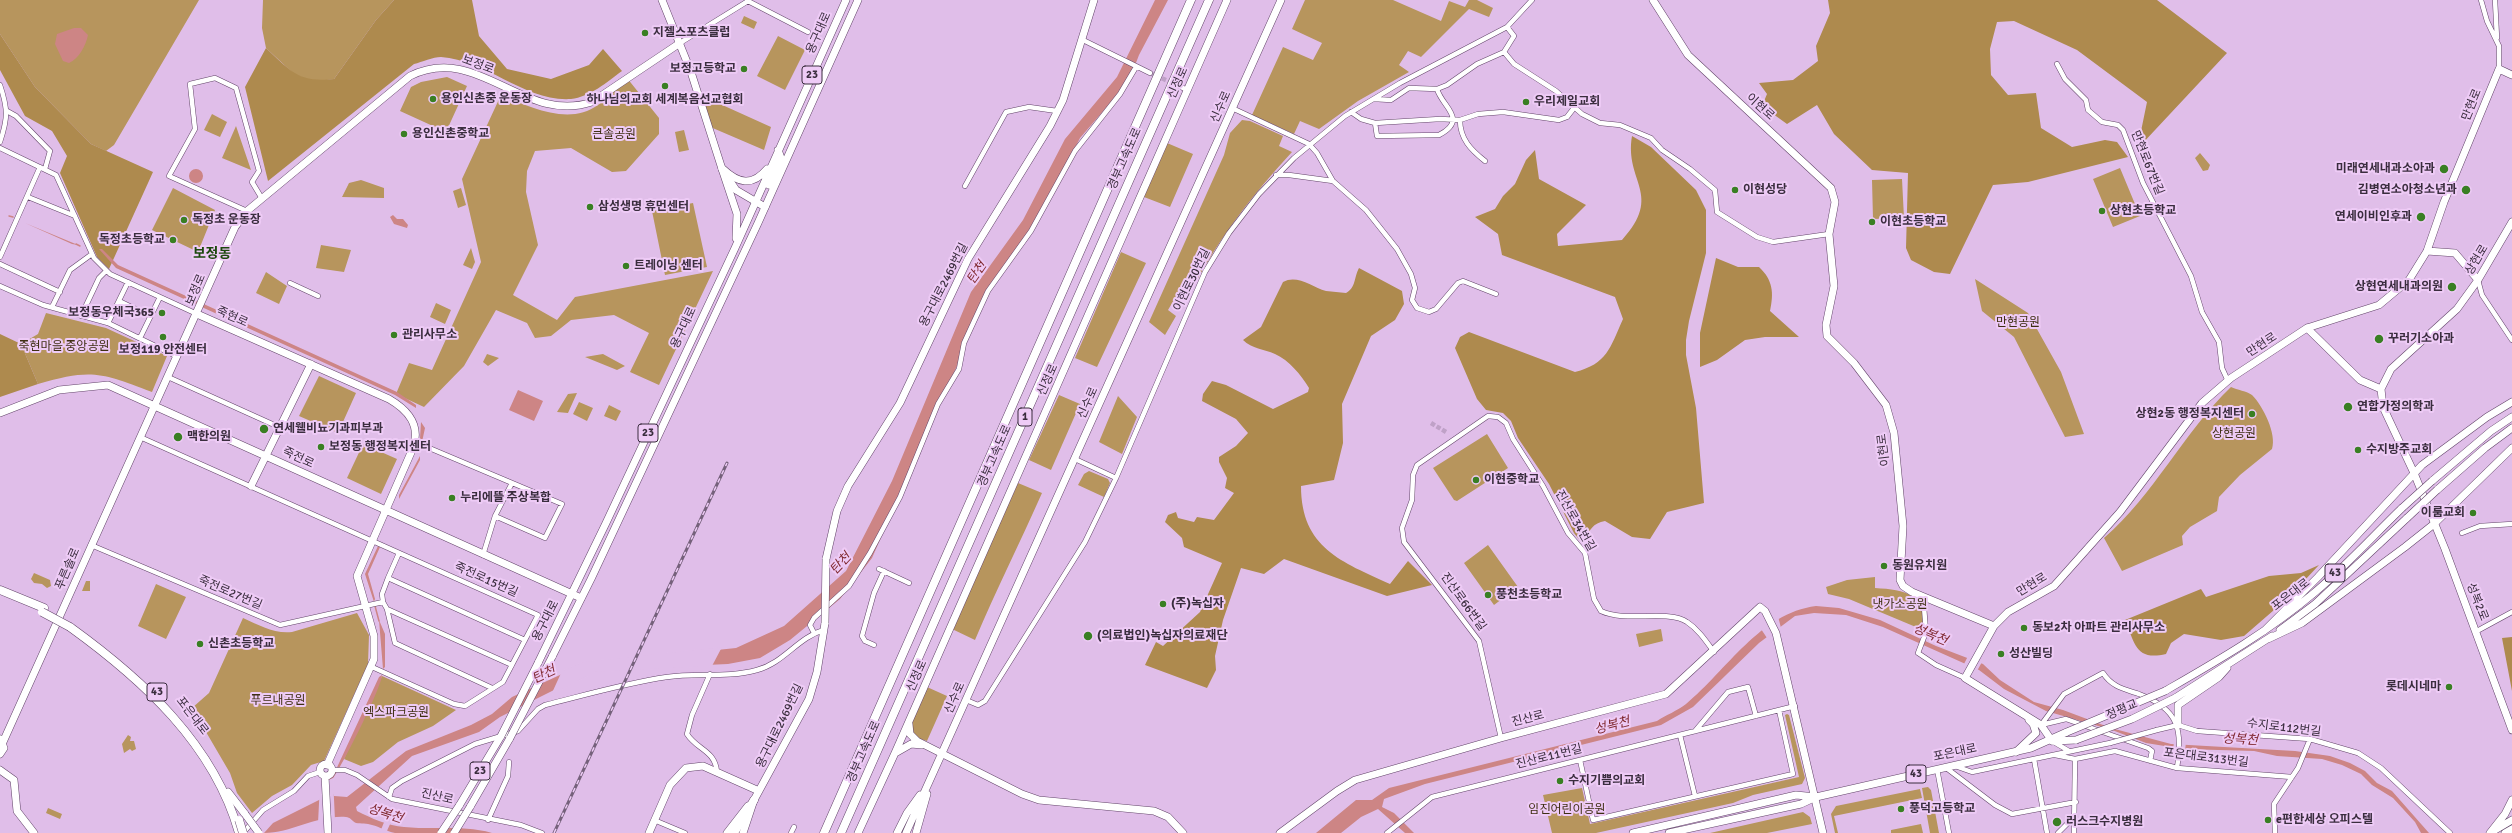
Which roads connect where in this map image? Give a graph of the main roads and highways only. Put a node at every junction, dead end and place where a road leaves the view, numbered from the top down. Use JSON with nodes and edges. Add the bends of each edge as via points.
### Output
{"nodes":[{"id":1,"x":1191,"y":0,"type":"edge"},
{"id":2,"x":1209,"y":0,"type":"edge"},
{"id":3,"x":0,"y":590,"type":"edge"},
{"id":4,"x":0,"y":596,"type":"edge"},
{"id":5,"x":43,"y":610,"type":"junction"},
{"id":6,"x":71,"y":624,"type":"junction"},
{"id":7,"x":240,"y":819,"type":"junction"},
{"id":8,"x":238,"y":833,"type":"edge"},
{"id":9,"x":243,"y":833,"type":"edge"},
{"id":10,"x":734,"y":833,"type":"edge"},
{"id":11,"x":740,"y":833,"type":"edge"},
{"id":12,"x":824,"y":833,"type":"edge"},
{"id":13,"x":841,"y":833,"type":"edge"}],
"edges":[{"from":1,"to":12,"type":"highway","name":"경부고속도로","number":"1"},
{"from":2,"to":13,"type":"highway","name":"경부고속도로","number":"1"},
{"from":3,"to":5,"type":"highway","number":"43"},
{"from":4,"to":5,"type":"highway","number":"43"},
{"from":5,"to":6,"type":"highway","number":"43","bridge":true},
{"from":6,"to":7,"type":"highway","name":"포은대로","number":"43","via":[[115,660],[168,711],[189,738]]},
{"from":6,"to":7,"type":"highway","name":"포은대로","number":"43","via":[[118,657],[171,708],[209,759]]},
{"from":7,"to":8,"type":"highway","name":"포은대로","number":"43"},
{"from":7,"to":9,"type":"highway","name":"포은대로","number":"43","bridge":true},
{"from":10,"to":11,"type":"highway","via":[[754,800]]}]}
